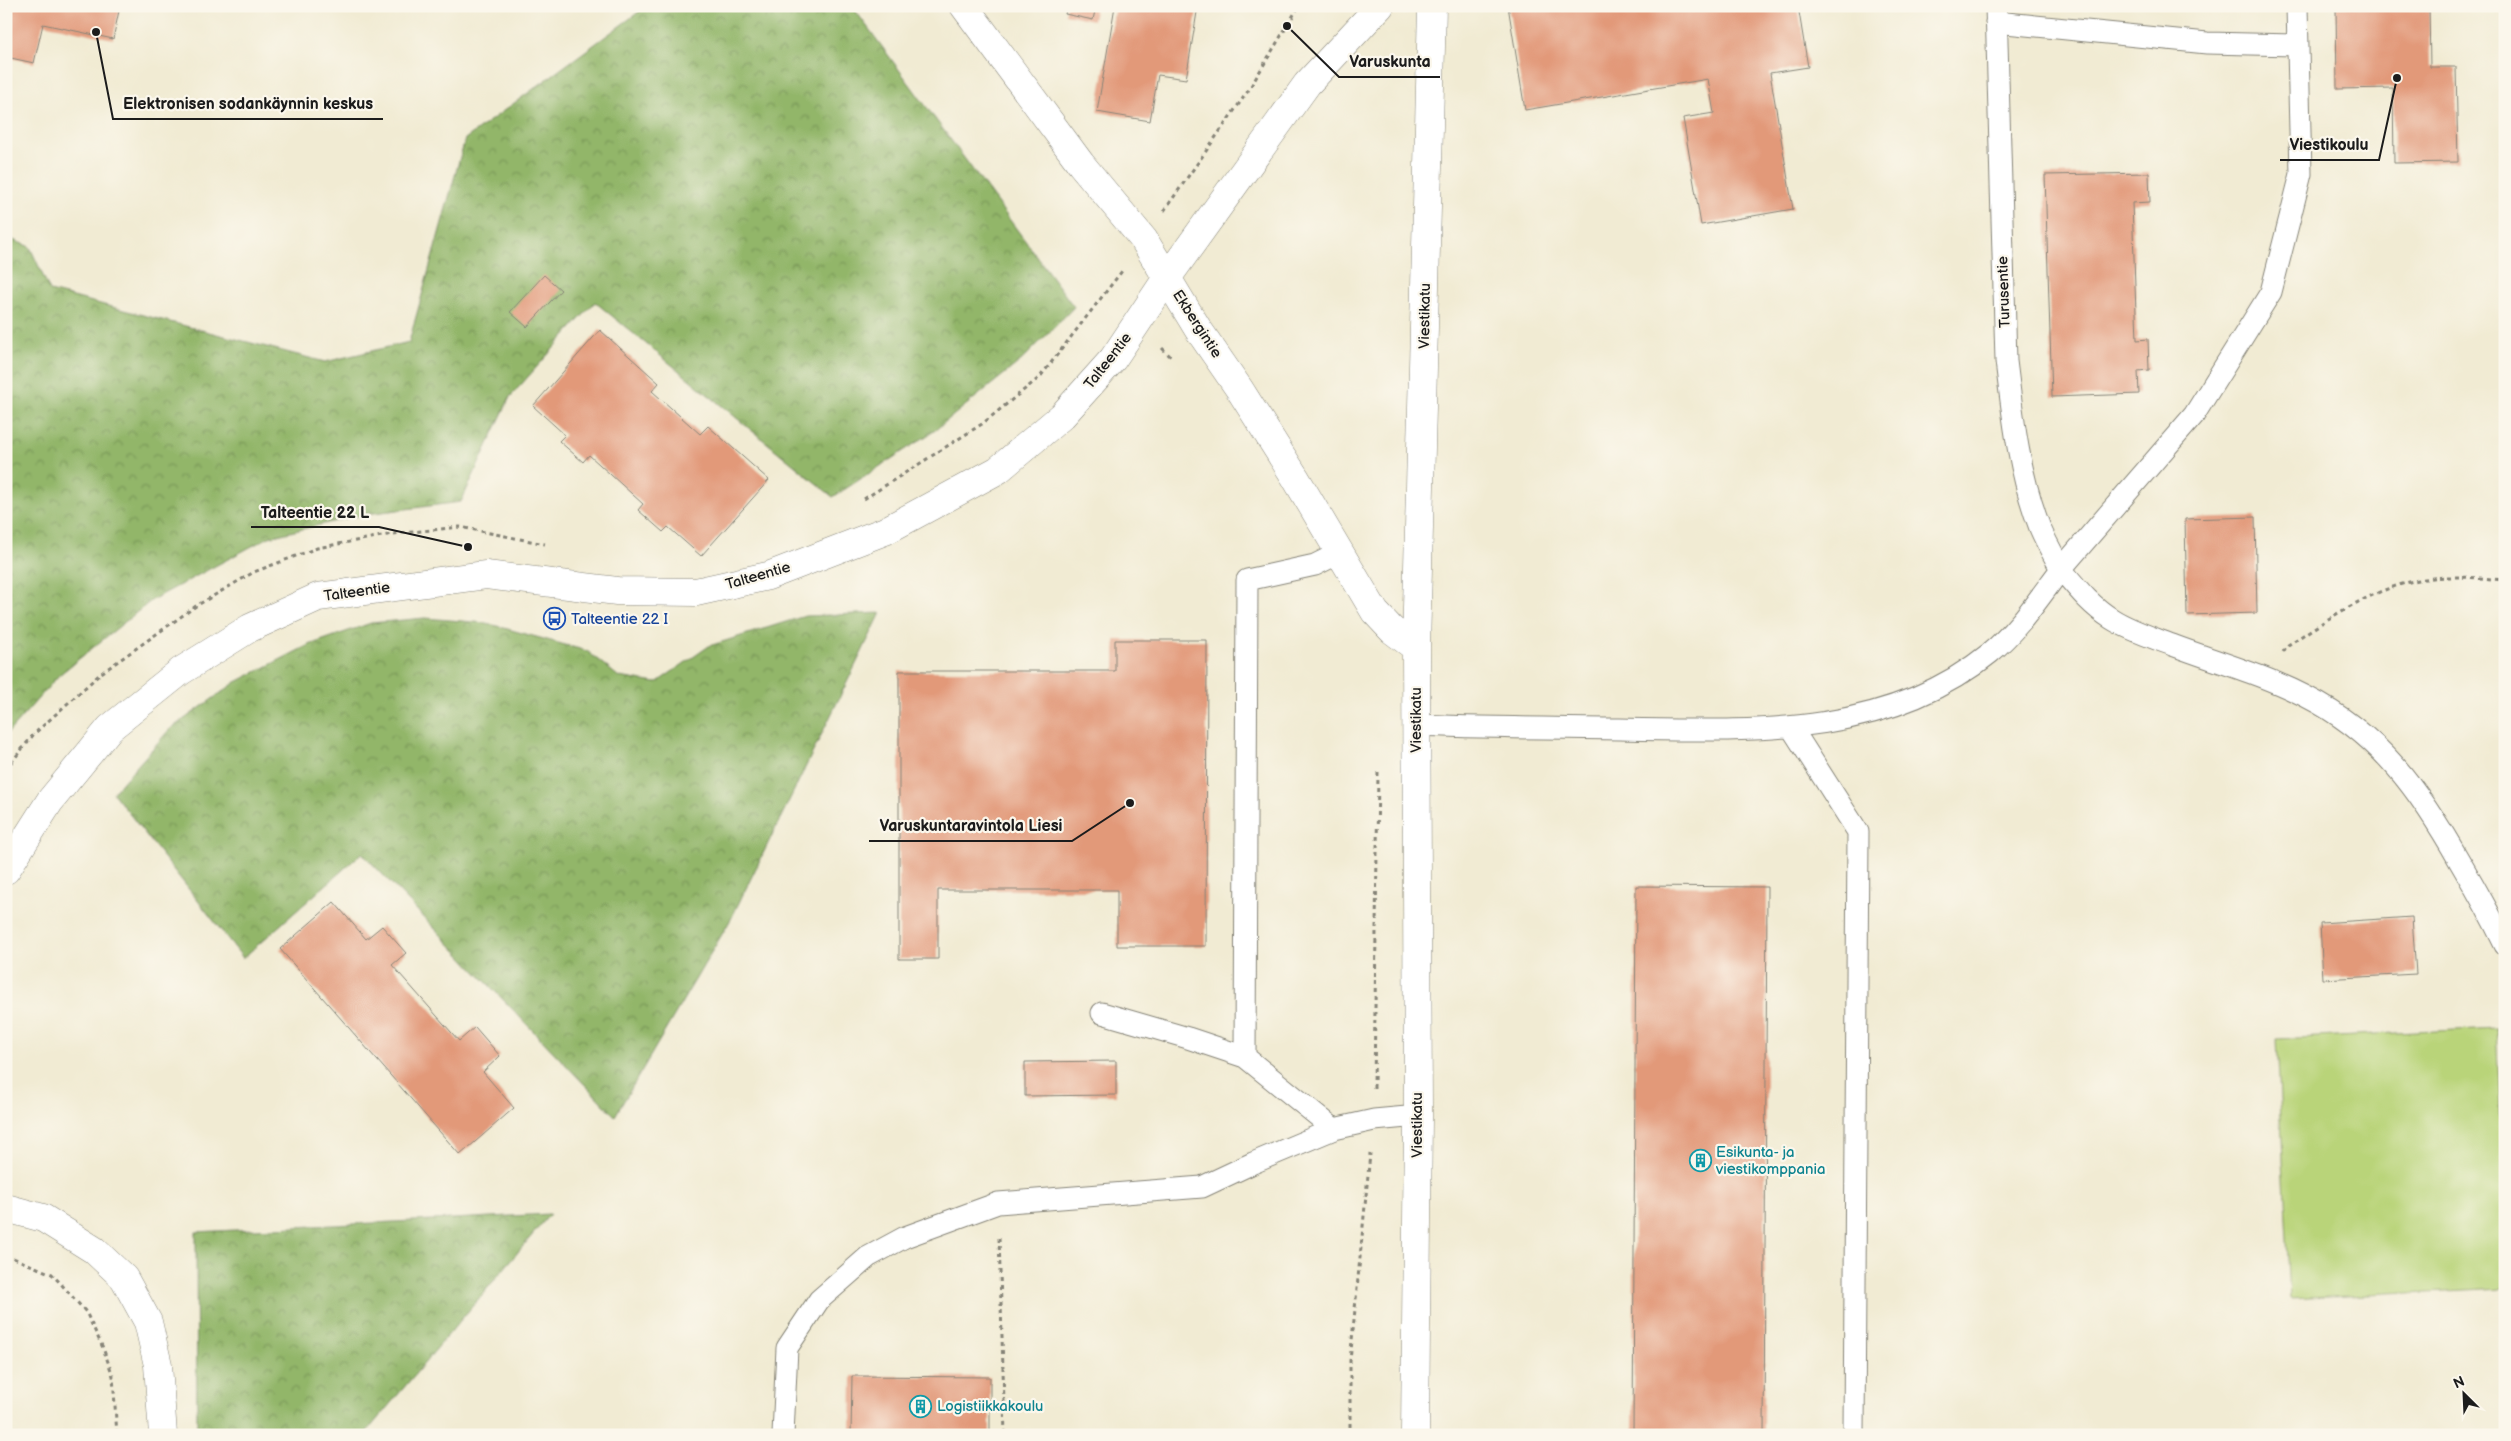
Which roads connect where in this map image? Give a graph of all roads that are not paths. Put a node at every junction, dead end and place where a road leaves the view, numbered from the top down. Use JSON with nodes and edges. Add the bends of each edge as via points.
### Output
{"nodes":[{"id":1,"x":964,"y":6,"type":"edge"},
{"id":2,"x":1380,"y":6,"type":"edge"},
{"id":3,"x":1432,"y":6,"type":"edge"},
{"id":4,"x":2296,"y":6,"type":"edge"},
{"id":5,"x":1996,"y":14,"type":"edge"},
{"id":6,"x":2297,"y":45,"type":"junction"},
{"id":7,"x":1168,"y":278,"type":"junction"},
{"id":8,"x":1341,"y":552,"type":"junction"},
{"id":9,"x":2061,"y":569,"type":"junction"},
{"id":10,"x":1416,"y":648,"type":"junction"},
{"id":11,"x":1416,"y":725,"type":"junction"},
{"id":12,"x":1791,"y":727,"type":"junction"},
{"id":13,"x":6,"y":870,"type":"edge"},
{"id":14,"x":2505,"y":945,"type":"edge"},
{"id":15,"x":1102,"y":1013,"type":"dead end"},
{"id":16,"x":1244,"y":1058,"type":"junction"},
{"id":17,"x":1418,"y":1116,"type":"junction"},
{"id":18,"x":1334,"y":1129,"type":"junction"},
{"id":19,"x":6,"y":1208,"type":"edge"},
{"id":20,"x":163,"y":1435,"type":"edge"},
{"id":21,"x":783,"y":1435,"type":"edge"},
{"id":22,"x":1415,"y":1435,"type":"edge"},
{"id":23,"x":1854,"y":1435,"type":"edge"}],
"edges":[{"from":1,"to":7,"type":"street","name":"Ekbergintie","via":[[1081,164],[1144,240]]},
{"from":2,"to":7,"type":"street","name":"Talteentie","via":[[1307,84]]},
{"from":3,"to":10,"type":"street","name":"Viestikatu"},
{"from":4,"to":6,"type":"lane"},
{"from":5,"to":6,"type":"lane","via":[[2207,43]]},
{"from":5,"to":9,"type":"lane","name":"Turusentie","via":[[2006,361],[2012,412],[2030,500]]},
{"from":6,"to":9,"type":"lane","via":[[2301,174],[2271,292],[2194,415]]},
{"from":7,"to":8,"type":"street","name":"Ekbergintie"},
{"from":7,"to":13,"type":"street","name":"Talteentie","via":[[1113,359],[1062,416],[998,470],[885,531],[768,576],[696,592],[617,591],[486,576],[318,597],[250,628],[181,671],[110,728],[50,801]]},
{"from":8,"to":10,"type":"street","name":"Ekbergintie","via":[[1375,612]]},
{"from":8,"to":16,"type":"lane","via":[[1316,565],[1247,580]]},
{"from":9,"to":12,"type":"lane","via":[[2018,625],[1991,652],[1964,672],[1900,704],[1868,714]]},
{"from":9,"to":14,"type":"lane","name":"Turusentie","via":[[2086,600],[2113,620],[2306,696],[2347,721],[2377,745],[2409,780],[2437,821]]},
{"from":10,"to":11,"type":"street","name":"Viestikatu"},
{"from":11,"to":12,"type":"lane","via":[[1746,731]]},
{"from":11,"to":17,"type":"street","name":"Viestikatu"},
{"from":12,"to":23,"type":"lane","via":[[1858,832]]},
{"from":15,"to":16,"type":"lane"},
{"from":16,"to":18,"type":"lane"},
{"from":17,"to":18,"type":"lane","via":[[1374,1120]]},
{"from":17,"to":22,"type":"street","name":"Viestikatu"},
{"from":18,"to":21,"type":"lane","via":[[1253,1162],[1202,1188],[998,1203],[905,1236],[868,1257],[819,1300],[787,1348]]},
{"from":19,"to":20,"type":"street","via":[[43,1218],[94,1250],[124,1278],[148,1322],[158,1365]]}]}
